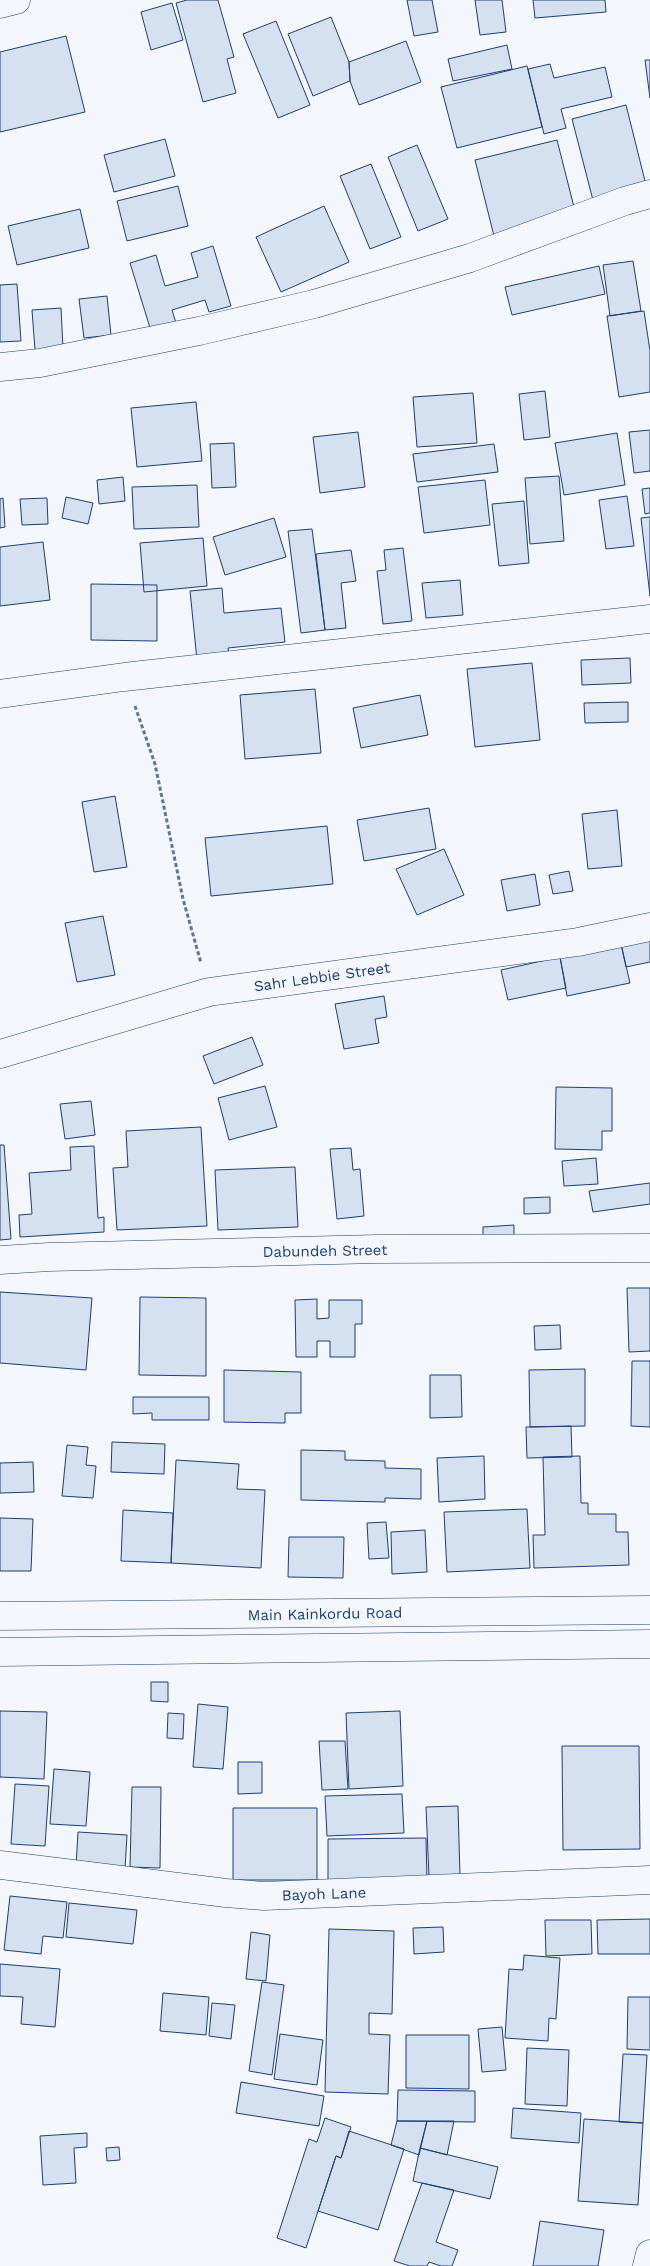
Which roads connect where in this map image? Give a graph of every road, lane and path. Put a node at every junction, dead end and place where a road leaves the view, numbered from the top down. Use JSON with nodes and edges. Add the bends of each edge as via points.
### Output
{"nodes":[{"id":1,"x":16,"y":0,"type":"edge"},
{"id":2,"x":0,"y":4,"type":"edge"},
{"id":3,"x":650,"y":194,"type":"edge"},
{"id":4,"x":0,"y":366,"type":"edge"},
{"id":5,"x":650,"y":619,"type":"edge"},
{"id":6,"x":124,"y":677,"type":"junction"},
{"id":7,"x":0,"y":694,"type":"edge"},
{"id":8,"x":650,"y":927,"type":"edge"},
{"id":9,"x":209,"y":992,"type":"junction"},
{"id":10,"x":0,"y":1054,"type":"edge"},
{"id":11,"x":650,"y":1248,"type":"edge"},
{"id":12,"x":0,"y":1260,"type":"edge"},
{"id":13,"x":650,"y":1610,"type":"edge"},
{"id":14,"x":0,"y":1616,"type":"edge"},
{"id":15,"x":650,"y":1644,"type":"edge"},
{"id":16,"x":0,"y":1652,"type":"edge"},
{"id":17,"x":0,"y":1865,"type":"edge"},
{"id":18,"x":650,"y":1880,"type":"edge"},
{"id":19,"x":650,"y":2254,"type":"edge"},
{"id":20,"x":647,"y":2266,"type":"edge"}],
"edges":[{"from":1,"to":2,"type":"street"},
{"from":3,"to":4,"type":"street","via":[[625,200],[470,258],[314,304],[40,363]]},
{"from":5,"to":6,"type":"street"},
{"from":6,"to":7,"type":"street"},
{"from":6,"to":9,"type":"path","via":[[155,764],[183,899]]},
{"from":8,"to":9,"type":"street","name":"Sahr Lebbie Street","via":[[578,942]]},
{"from":9,"to":10,"type":"street","name":"Sahr Lebbie Street"},
{"from":11,"to":12,"type":"street","name":"Dabundeh Street","via":[[377,1249]]},
{"from":13,"to":14,"type":"street","name":"Main Kainkordu Road"},
{"from":15,"to":16,"type":"street"},
{"from":17,"to":18,"type":"street","name":"Bayoh Lane","via":[[264,1896]]},
{"from":19,"to":20,"type":"street"}]}
